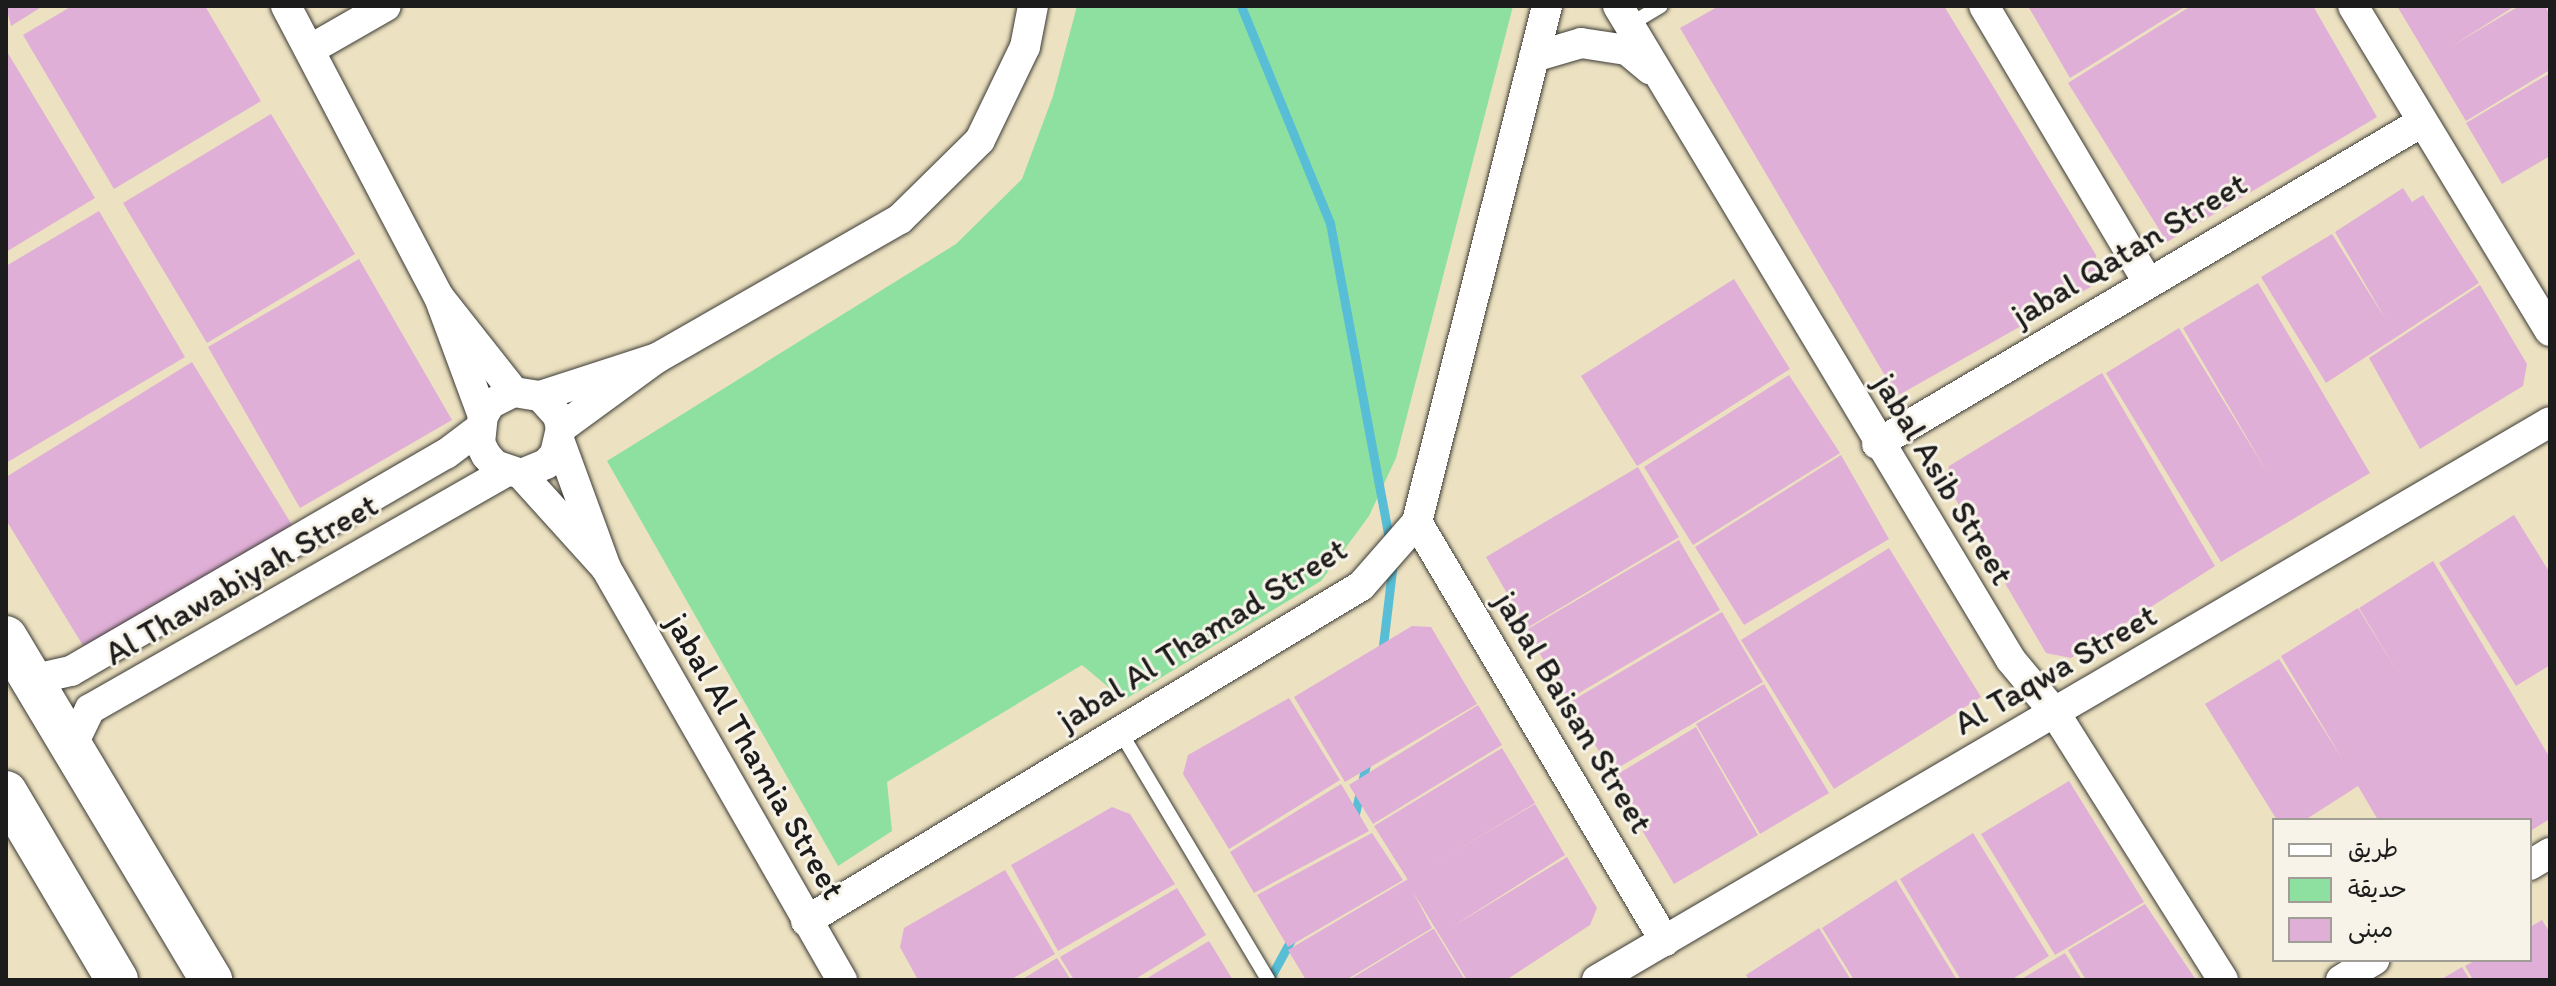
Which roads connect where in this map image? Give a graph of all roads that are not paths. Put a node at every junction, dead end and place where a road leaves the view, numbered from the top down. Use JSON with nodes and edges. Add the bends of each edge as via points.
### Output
{"nodes":[{"id":1,"x":286,"y":6,"type":"edge"},
{"id":2,"x":386,"y":6,"type":"edge"},
{"id":3,"x":1033,"y":6,"type":"edge"},
{"id":4,"x":1547,"y":6,"type":"edge"},
{"id":5,"x":1661,"y":6,"type":"edge"},
{"id":6,"x":1984,"y":6,"type":"edge"},
{"id":7,"x":2353,"y":6,"type":"edge"},
{"id":8,"x":1624,"y":15,"type":"edge"},
{"id":9,"x":311,"y":49,"type":"junction"},
{"id":10,"x":1534,"y":57,"type":"junction"},
{"id":11,"x":1657,"y":75,"type":"junction"},
{"id":12,"x":2422,"y":122,"type":"junction"},
{"id":13,"x":2147,"y":281,"type":"junction"},
{"id":14,"x":439,"y":297,"type":"junction"},
{"id":15,"x":2550,"y":331,"type":"edge"},
{"id":16,"x":657,"y":358,"type":"junction"},
{"id":17,"x":527,"y":394,"type":"junction"},
{"id":18,"x":481,"y":422,"type":"junction"},
{"id":19,"x":2550,"y":422,"type":"edge"},
{"id":20,"x":560,"y":435,"type":"junction"},
{"id":21,"x":1877,"y":444,"type":"junction"},
{"id":22,"x":514,"y":472,"type":"junction"},
{"id":23,"x":1417,"y":522,"type":"junction"},
{"id":24,"x":606,"y":568,"type":"junction"},
{"id":25,"x":6,"y":637,"type":"edge"},
{"id":26,"x":31,"y":680,"type":"junction"},
{"id":27,"x":2055,"y":713,"type":"junction"},
{"id":28,"x":1121,"y":733,"type":"junction"},
{"id":29,"x":72,"y":746,"type":"junction"},
{"id":30,"x":6,"y":792,"type":"edge"},
{"id":31,"x":2550,"y":853,"type":"edge"},
{"id":32,"x":2532,"y":864,"type":"edge"},
{"id":33,"x":806,"y":921,"type":"junction"},
{"id":34,"x":1665,"y":941,"type":"junction"},
{"id":35,"x":2371,"y":962,"type":"edge"},
{"id":36,"x":117,"y":980,"type":"edge"},
{"id":37,"x":211,"y":980,"type":"edge"},
{"id":38,"x":842,"y":980,"type":"edge"},
{"id":39,"x":1268,"y":980,"type":"edge"},
{"id":40,"x":1597,"y":980,"type":"edge"},
{"id":41,"x":2223,"y":980,"type":"edge"},
{"id":42,"x":2341,"y":980,"type":"edge"}],
"edges":[{"from":1,"to":9,"type":"street"},
{"from":2,"to":9,"type":"street"},
{"from":3,"to":16,"type":"street","via":[[1025,47],[980,140],[900,219]]},
{"from":4,"to":10,"type":"street","name":"jabal Al Thamad Street"},
{"from":5,"to":8,"type":"lane"},
{"from":6,"to":13,"type":"street"},
{"from":7,"to":12,"type":"street"},
{"from":8,"to":11,"type":"street","name":"jabal Asib Street"},
{"from":9,"to":14,"type":"street"},
{"from":10,"to":11,"type":"street","via":[[1581,43],[1627,50]]},
{"from":10,"to":23,"type":"street","name":"jabal Al Thamad Street"},
{"from":11,"to":21,"type":"street","name":"jabal Asib Street"},
{"from":12,"to":13,"type":"street","name":"jabal Qatan Street"},
{"from":12,"to":15,"type":"street"},
{"from":13,"to":21,"type":"street","name":"jabal Qatan Street"},
{"from":14,"to":17,"type":"street"},
{"from":14,"to":18,"type":"street"},
{"from":16,"to":17,"type":"street"},
{"from":16,"to":20,"type":"street"},
{"from":17,"to":18,"type":"street","via":[[490,404]]},
{"from":17,"to":20,"type":"street","via":[[558,416]]},
{"from":18,"to":22,"type":"street","via":[[486,455]]},
{"from":18,"to":26,"type":"street","name":"Al Thawabiyah Street","via":[[446,454],[71,671]]},
{"from":19,"to":27,"type":"street","name":"Al Taqwa Street"},
{"from":20,"to":22,"type":"street","via":[[546,464]]},
{"from":20,"to":24,"type":"street"},
{"from":21,"to":27,"type":"street","name":"jabal Asib Street","via":[[2011,660]]},
{"from":22,"to":24,"type":"street"},
{"from":22,"to":29,"type":"street","name":"Al Thawabiyah Street","via":[[465,493],[90,709]]},
{"from":23,"to":28,"type":"street","name":"jabal Al Thamad Street","via":[[1361,586]]},
{"from":23,"to":34,"type":"street","name":"jabal Baisan Street"},
{"from":24,"to":33,"type":"street","name":"jabal Al Thamia Street"},
{"from":25,"to":26,"type":"street"},
{"from":26,"to":29,"type":"street"},
{"from":27,"to":34,"type":"street","name":"Al Taqwa Street"},
{"from":27,"to":41,"type":"street","name":"jabal Asib Street"},
{"from":28,"to":33,"type":"street","name":"jabal Al Thamad Street"},
{"from":28,"to":39,"type":"lane"},
{"from":29,"to":37,"type":"street"},
{"from":30,"to":36,"type":"street"},
{"from":31,"to":32,"type":"street"},
{"from":33,"to":38,"type":"street","name":"jabal Al Thamia Street"},
{"from":34,"to":40,"type":"street","name":"Al Taqwa Street"},
{"from":35,"to":42,"type":"street"}]}
